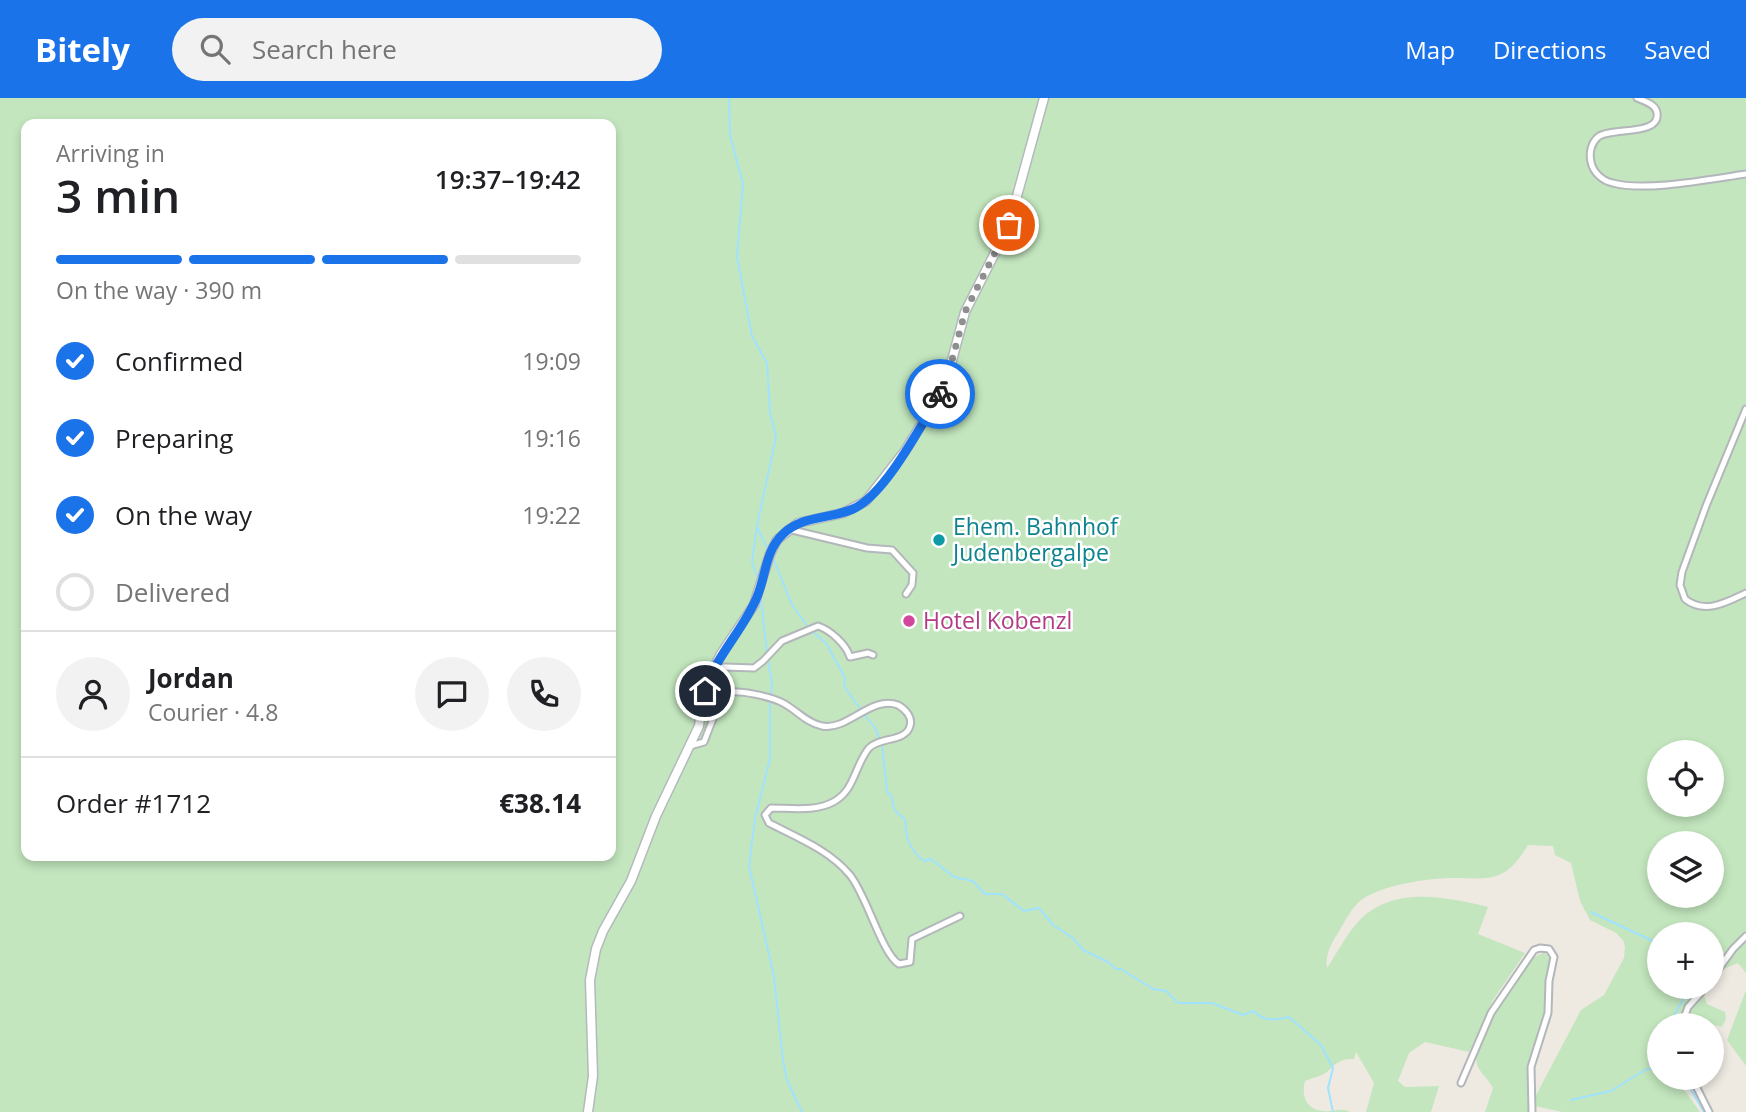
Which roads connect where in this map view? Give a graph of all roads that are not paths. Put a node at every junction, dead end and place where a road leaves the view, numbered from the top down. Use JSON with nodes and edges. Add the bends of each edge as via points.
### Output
{"nodes":[{"id":1,"x":1044,"y":98,"type":"edge"},
{"id":2,"x":1637,"y":98,"type":"edge"},
{"id":3,"x":1746,"y":174,"type":"edge"},
{"id":4,"x":1746,"y":409,"type":"edge"},
{"id":5,"x":786,"y":531,"type":"junction"},
{"id":6,"x":1746,"y":593,"type":"edge"},
{"id":7,"x":906,"y":594,"type":"dead end"},
{"id":8,"x":873,"y":655,"type":"dead end"},
{"id":9,"x":713,"y":669,"type":"junction"},
{"id":10,"x":690,"y":746,"type":"junction"},
{"id":11,"x":960,"y":916,"type":"dead end"},
{"id":12,"x":1746,"y":936,"type":"edge"},
{"id":13,"x":1724,"y":961,"type":"edge"},
{"id":14,"x":1461,"y":1083,"type":"dead end"},
{"id":15,"x":1699,"y":1090,"type":"edge"},
{"id":16,"x":588,"y":1112,"type":"edge"},
{"id":17,"x":1532,"y":1112,"type":"edge"},
{"id":18,"x":1709,"y":1112,"type":"edge"}],
"edges":[{"from":1,"to":5,"type":"main road","via":[[1003,240],[965,312],[940,394],[905,451],[863,503],[843,513],[806,520]]},
{"from":2,"to":3,"type":"street","via":[[1653,105],[1657,118],[1650,127],[1609,132],[1595,140],[1591,162],[1604,180],[1658,184]]},
{"from":4,"to":6,"type":"street","via":[[1680,585],[1685,599],[1702,607]]},
{"from":5,"to":7,"type":"street","via":[[892,550],[913,573]]},
{"from":5,"to":9,"type":"main road","via":[[772,549],[754,605]]},
{"from":8,"to":9,"type":"street","via":[[850,657],[845,646],[818,626],[782,641],[754,668]]},
{"from":9,"to":10,"type":"main road"},
{"from":10,"to":11,"type":"street","via":[[704,742],[719,703],[729,692],[777,701],[813,724],[829,727],[879,705],[902,708],[910,719],[907,732],[871,746],[850,786],[835,801],[814,808],[771,808],[766,819],[827,853],[850,876],[890,956],[899,964],[910,962],[912,939]]},
{"from":10,"to":16,"type":"main road","via":[[596,949],[590,980],[593,1076]]},
{"from":12,"to":13,"type":"street"},
{"from":14,"to":17,"type":"street","via":[[1497,1003],[1534,950],[1549,949],[1554,957],[1548,1013],[1531,1067]]},
{"from":15,"to":18,"type":"street"}]}
